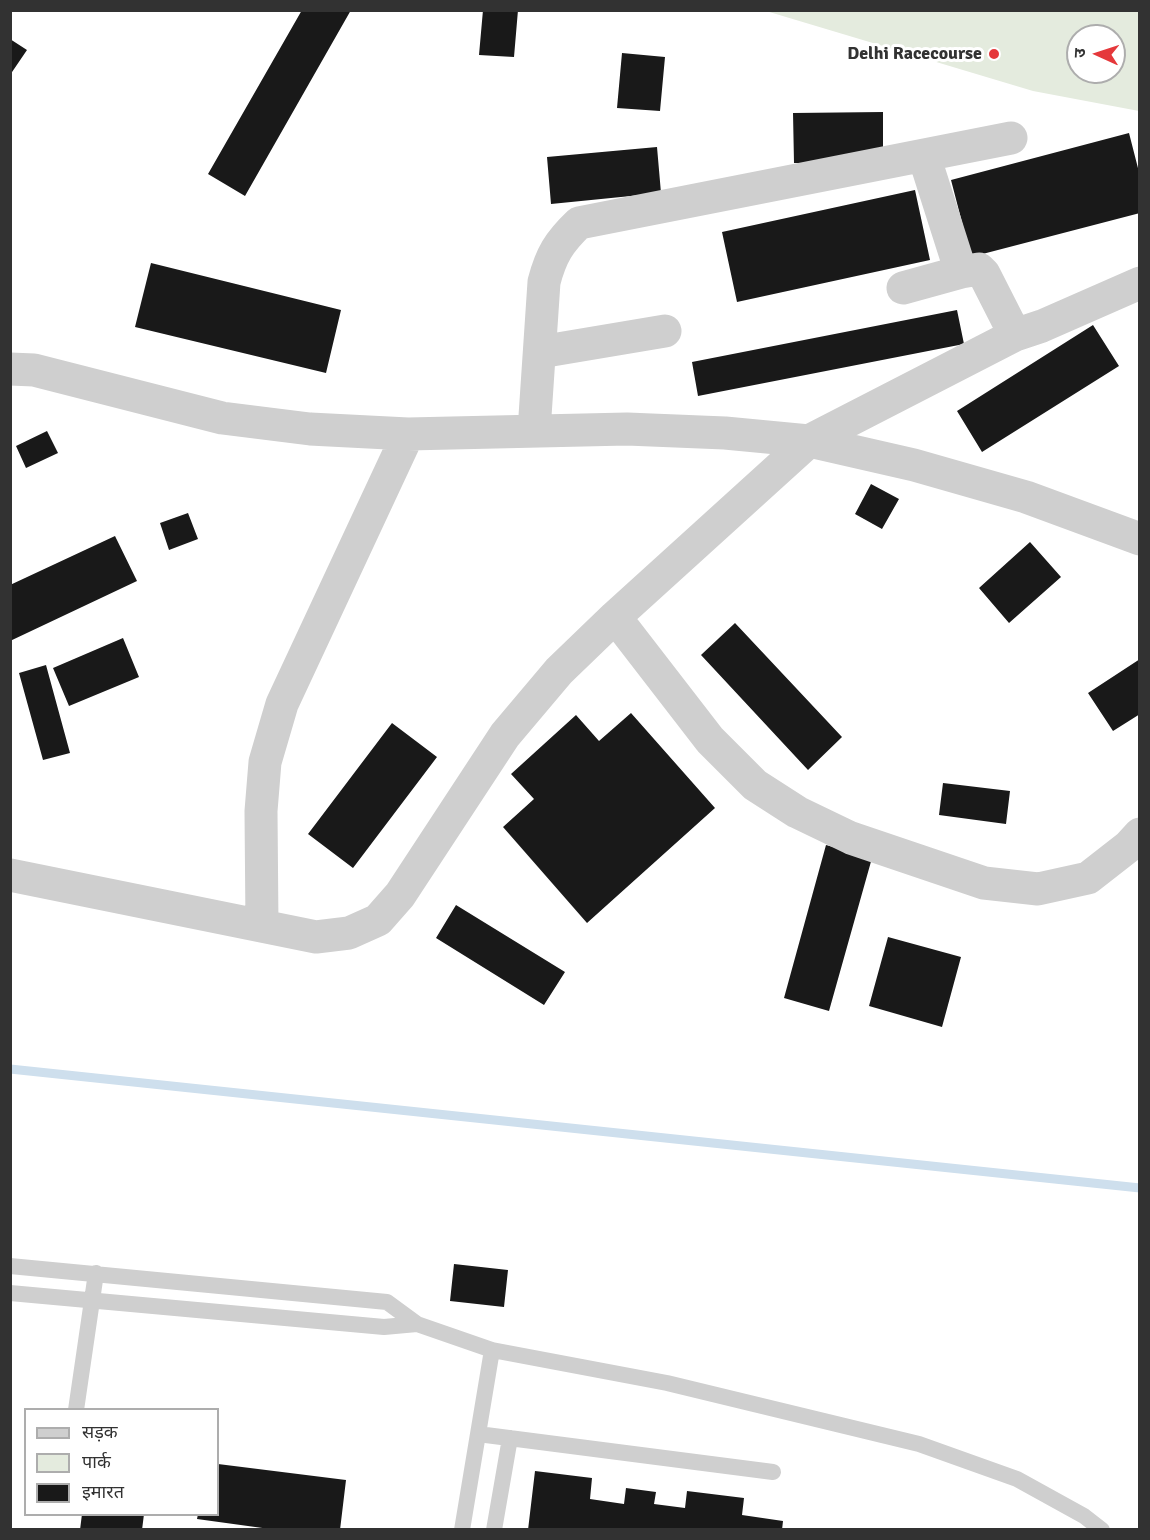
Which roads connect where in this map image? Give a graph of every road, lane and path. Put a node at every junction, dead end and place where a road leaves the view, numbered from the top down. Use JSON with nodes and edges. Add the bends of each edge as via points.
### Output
{"nodes":[{"id":1,"x":1011,"y":138,"type":"dead end"},
{"id":2,"x":924,"y":156,"type":"junction"},
{"id":3,"x":961,"y":272,"type":"junction"},
{"id":4,"x":1140,"y":283,"type":"edge"},
{"id":5,"x":903,"y":288,"type":"dead end"},
{"id":6,"x":665,"y":331,"type":"dead end"},
{"id":7,"x":1015,"y":335,"type":"junction"},
{"id":8,"x":540,"y":352,"type":"junction"},
{"id":9,"x":10,"y":369,"type":"edge"},
{"id":10,"x":534,"y":431,"type":"junction"},
{"id":11,"x":408,"y":434,"type":"junction"},
{"id":12,"x":809,"y":441,"type":"junction"},
{"id":13,"x":1140,"y":539,"type":"edge"},
{"id":14,"x":615,"y":617,"type":"junction"},
{"id":15,"x":1140,"y":834,"type":"edge"},
{"id":16,"x":10,"y":875,"type":"edge"},
{"id":17,"x":262,"y":926,"type":"junction"},
{"id":18,"x":10,"y":1266,"type":"edge"},
{"id":19,"x":96,"y":1273,"type":"junction"},
{"id":20,"x":10,"y":1293,"type":"edge"},
{"id":21,"x":93,"y":1301,"type":"junction"},
{"id":22,"x":417,"y":1324,"type":"junction"},
{"id":23,"x":492,"y":1350,"type":"junction"},
{"id":24,"x":76,"y":1408,"type":"edge"},
{"id":25,"x":478,"y":1434,"type":"junction"},
{"id":26,"x":510,"y":1438,"type":"junction"},
{"id":27,"x":773,"y":1472,"type":"dead end"},
{"id":28,"x":462,"y":1530,"type":"edge"},
{"id":29,"x":494,"y":1530,"type":"edge"},
{"id":30,"x":1102,"y":1530,"type":"edge"}],
"edges":[{"from":1,"to":2,"type":"street"},
{"from":2,"to":3,"type":"street"},
{"from":2,"to":8,"type":"street","via":[[579,223],[549,260]]},
{"from":3,"to":5,"type":"street"},
{"from":3,"to":7,"type":"street","via":[[979,269],[984,274]]},
{"from":4,"to":7,"type":"street"},
{"from":6,"to":8,"type":"street"},
{"from":7,"to":12,"type":"street"},
{"from":8,"to":10,"type":"street"},
{"from":9,"to":11,"type":"street","via":[[34,370],[222,418],[310,429]]},
{"from":10,"to":11,"type":"street"},
{"from":10,"to":12,"type":"street","via":[[638,429]]},
{"from":11,"to":17,"type":"street","via":[[282,704],[264,772]]},
{"from":12,"to":13,"type":"street","via":[[1026,497]]},
{"from":12,"to":14,"type":"street"},
{"from":14,"to":15,"type":"street","via":[[710,740],[755,785],[797,812],[851,838],[984,883],[1038,889],[1088,878]]},
{"from":14,"to":17,"type":"street","via":[[559,671],[505,735],[400,895],[378,921],[349,933],[316,937]]},
{"from":16,"to":17,"type":"street"},
{"from":18,"to":19,"type":"lane"},
{"from":19,"to":21,"type":"lane"},
{"from":19,"to":22,"type":"lane","via":[[387,1302]]},
{"from":20,"to":21,"type":"lane"},
{"from":21,"to":22,"type":"lane","via":[[384,1327]]},
{"from":21,"to":24,"type":"lane"},
{"from":22,"to":23,"type":"lane"},
{"from":23,"to":25,"type":"lane"},
{"from":23,"to":30,"type":"lane","via":[[668,1383],[919,1444],[1017,1479]]},
{"from":25,"to":26,"type":"lane"},
{"from":25,"to":28,"type":"lane"},
{"from":26,"to":27,"type":"lane"},
{"from":26,"to":29,"type":"lane"}]}
